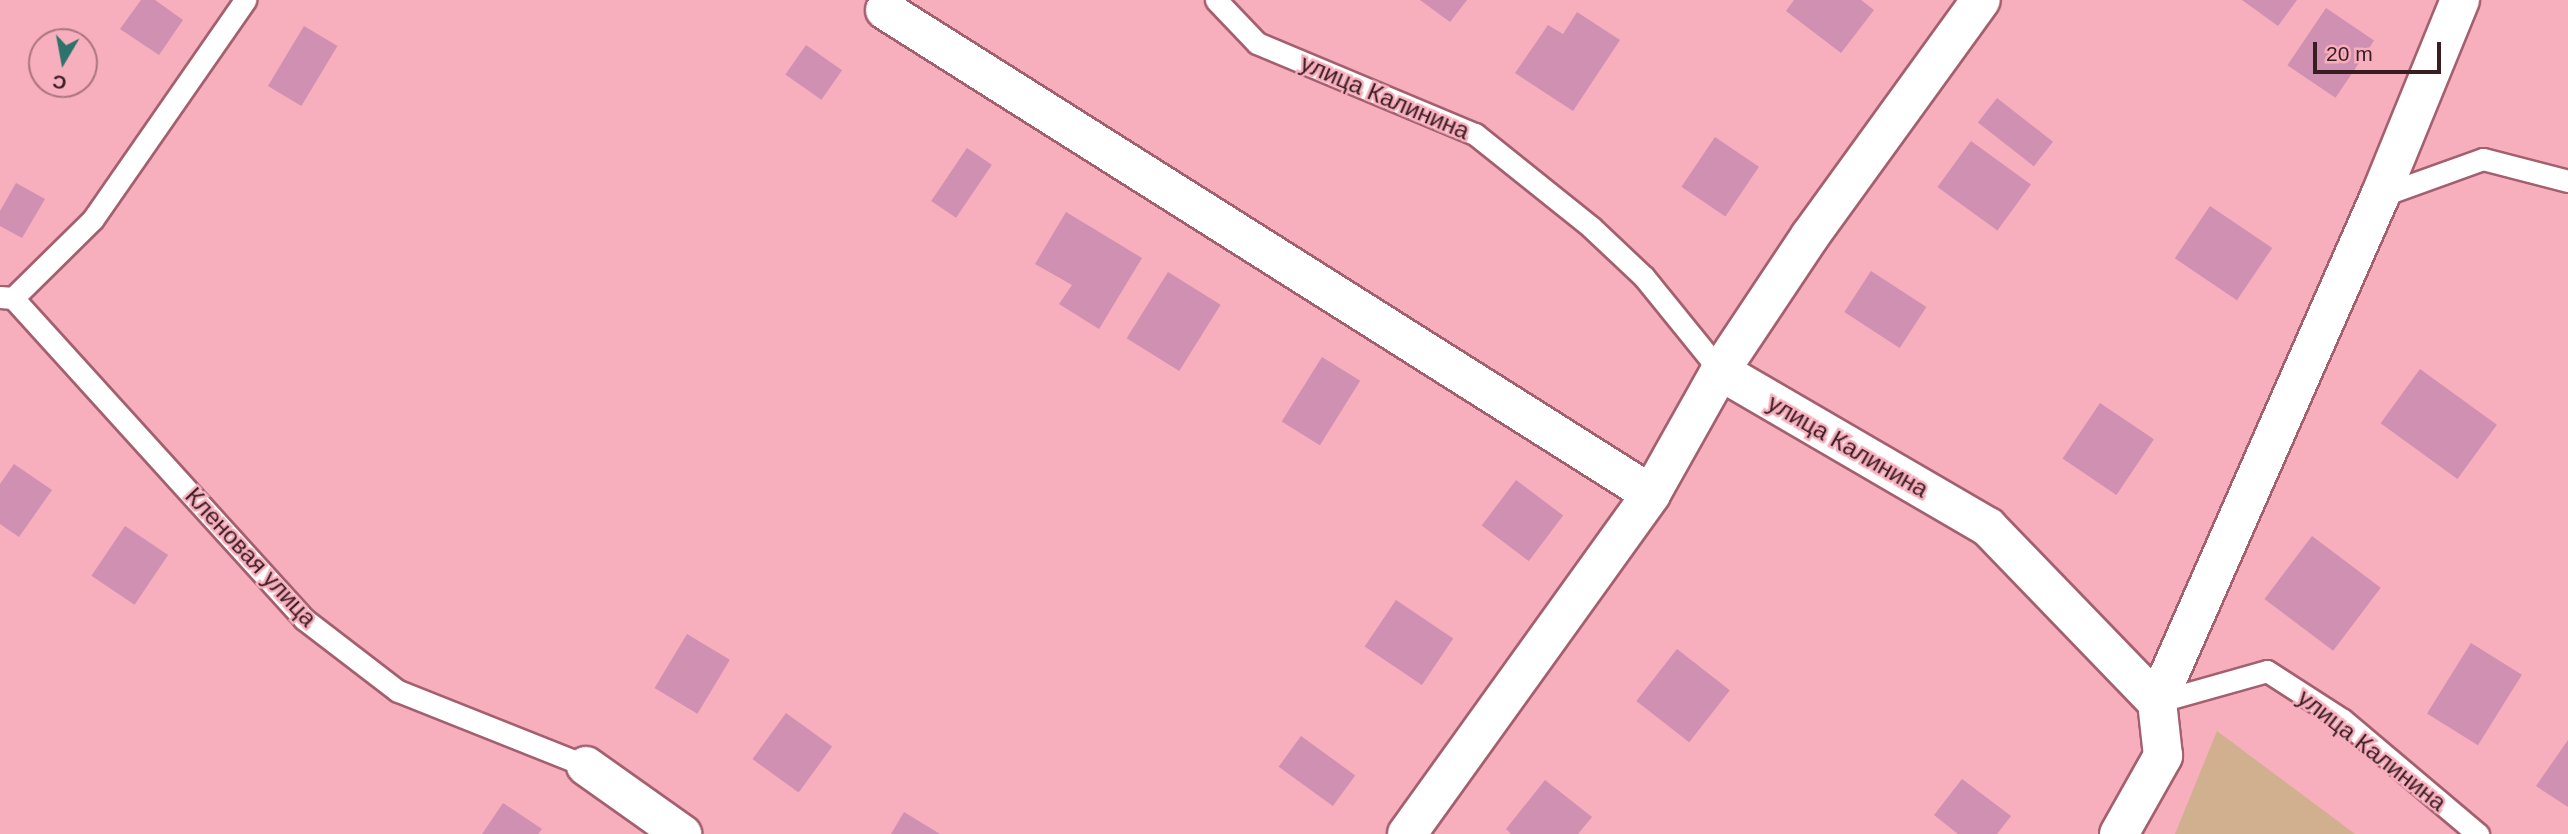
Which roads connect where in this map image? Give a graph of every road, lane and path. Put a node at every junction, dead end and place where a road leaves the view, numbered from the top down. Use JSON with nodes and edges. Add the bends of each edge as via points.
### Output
{"nodes":[{"id":1,"x":245,"y":0,"type":"edge"},
{"id":2,"x":1216,"y":0,"type":"edge"},
{"id":3,"x":1981,"y":0,"type":"edge"},
{"id":4,"x":2460,"y":0,"type":"edge"},
{"id":5,"x":885,"y":10,"type":"dead end"},
{"id":6,"x":2568,"y":181,"type":"edge"},
{"id":7,"x":2380,"y":196,"type":"junction"},
{"id":8,"x":6,"y":298,"type":"edge"},
{"id":9,"x":1720,"y":371,"type":"junction"},
{"id":10,"x":1651,"y":494,"type":"junction"},
{"id":11,"x":2157,"y":702,"type":"junction"},
{"id":12,"x":586,"y":766,"type":"joint"},
{"id":13,"x":682,"y":834,"type":"edge"},
{"id":14,"x":1407,"y":834,"type":"edge"},
{"id":15,"x":2119,"y":834,"type":"edge"},
{"id":16,"x":2478,"y":834,"type":"edge"}],
"edges":[{"from":1,"to":8,"type":"lane","via":[[93,219]]},
{"from":2,"to":9,"type":"lane","name":"улица Калинина","via":[[1257,43],[1475,134],[1644,277]]},
{"from":3,"to":9,"type":"street","via":[[1810,236]]},
{"from":4,"to":7,"type":"street"},
{"from":5,"to":10,"type":"street"},
{"from":6,"to":7,"type":"lane","via":[[2483,159]]},
{"from":7,"to":11,"type":"street"},
{"from":8,"to":12,"type":"lane","name":"Кленовая улица","via":[[304,619],[398,691]]},
{"from":9,"to":10,"type":"street"},
{"from":9,"to":11,"type":"street","name":"улица Калинина","via":[[1988,527]]},
{"from":10,"to":14,"type":"street"},
{"from":11,"to":15,"type":"street","via":[[2162,756]]},
{"from":11,"to":16,"type":"lane","name":"улица Калинина","via":[[2267,671],[2343,720]]},
{"from":12,"to":13,"type":"street","name":"Кленовая улица"}]}
